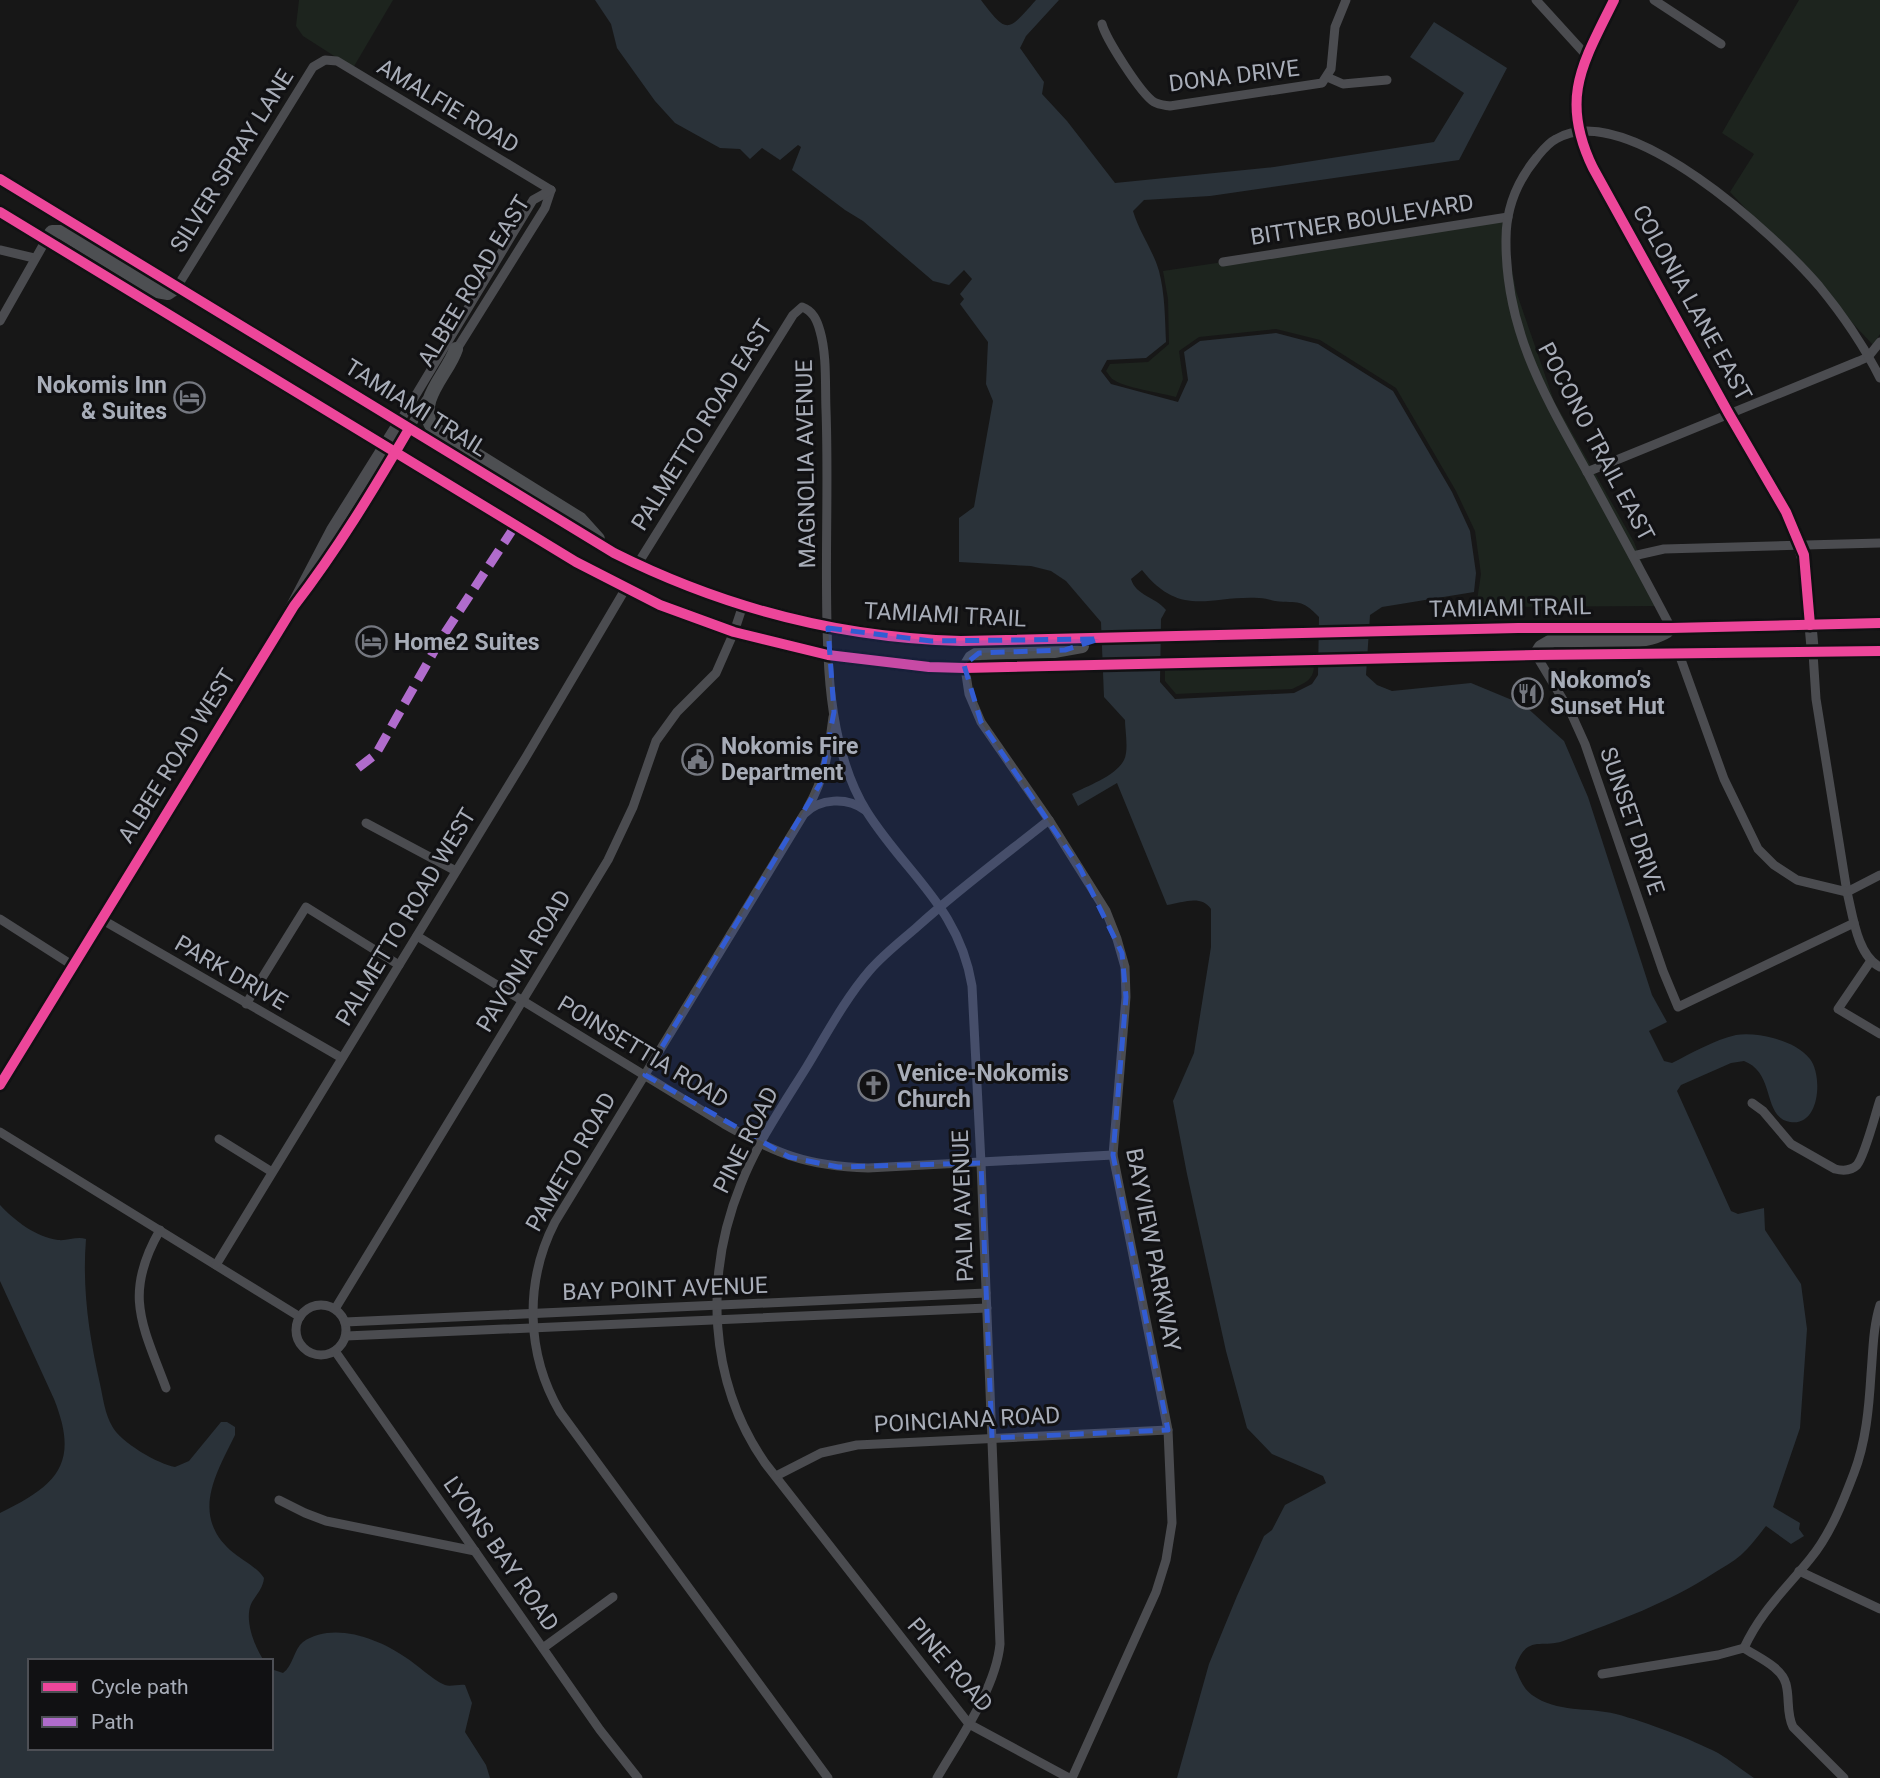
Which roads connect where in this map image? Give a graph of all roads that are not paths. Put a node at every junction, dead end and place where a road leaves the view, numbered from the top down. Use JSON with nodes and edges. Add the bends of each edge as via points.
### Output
{"nodes":[{"id":1,"x":1346,"y":0,"type":"edge"},
{"id":2,"x":1536,"y":0,"type":"edge"},
{"id":3,"x":1614,"y":0,"type":"edge"},
{"id":4,"x":1654,"y":0,"type":"edge"},
{"id":5,"x":1102,"y":24,"type":"dead end"},
{"id":6,"x":1721,"y":44,"type":"dead end"},
{"id":7,"x":1587,"y":56,"type":"junction"},
{"id":8,"x":325,"y":60,"type":"joint"},
{"id":9,"x":1327,"y":77,"type":"junction"},
{"id":10,"x":1387,"y":80,"type":"dead end"},
{"id":11,"x":1578,"y":133,"type":"junction"},
{"id":12,"x":0,"y":179,"type":"edge"},
{"id":13,"x":0,"y":190,"type":"edge"},
{"id":14,"x":551,"y":190,"type":"junction"},
{"id":15,"x":37,"y":201,"type":"junction"},
{"id":16,"x":0,"y":212,"type":"edge"},
{"id":17,"x":1508,"y":217,"type":"junction"},
{"id":18,"x":46,"y":240,"type":"junction"},
{"id":19,"x":0,"y":250,"type":"edge"},
{"id":20,"x":34,"y":258,"type":"junction"},
{"id":21,"x":1223,"y":262,"type":"dead end"},
{"id":22,"x":177,"y":287,"type":"junction"},
{"id":23,"x":802,"y":307,"type":"joint"},
{"id":24,"x":0,"y":321,"type":"edge"},
{"id":25,"x":1880,"y":342,"type":"edge"},
{"id":26,"x":456,"y":349,"type":"junction"},
{"id":27,"x":1868,"y":357,"type":"junction"},
{"id":28,"x":1880,"y":378,"type":"edge"},
{"id":29,"x":1729,"y":414,"type":"junction"},
{"id":30,"x":404,"y":426,"type":"junction"},
{"id":31,"x":389,"y":449,"type":"junction"},
{"id":32,"x":1587,"y":472,"type":"junction"},
{"id":33,"x":1880,"y":543,"type":"edge"},
{"id":34,"x":1801,"y":545,"type":"junction"},
{"id":35,"x":606,"y":548,"type":"junction"},
{"id":36,"x":1633,"y":556,"type":"junction"},
{"id":37,"x":637,"y":565,"type":"junction"},
{"id":38,"x":626,"y":588,"type":"junction"},
{"id":39,"x":743,"y":605,"type":"junction"},
{"id":40,"x":1880,"y":623,"type":"edge"},
{"id":41,"x":1810,"y":625,"type":"junction"},
{"id":42,"x":828,"y":628,"type":"junction"},
{"id":43,"x":1671,"y":628,"type":"junction"},
{"id":44,"x":734,"y":632,"type":"junction"},
{"id":45,"x":1099,"y":639,"type":"junction"},
{"id":46,"x":1880,"y":651,"type":"edge"},
{"id":47,"x":1813,"y":653,"type":"junction"},
{"id":48,"x":1679,"y":654,"type":"junction"},
{"id":49,"x":828,"y":655,"type":"junction"},
{"id":50,"x":1536,"y":655,"type":"junction"},
{"id":51,"x":965,"y":668,"type":"junction"},
{"id":52,"x":834,"y":712,"type":"junction"},
{"id":53,"x":867,"y":811,"type":"junction"},
{"id":54,"x":804,"y":814,"type":"junction"},
{"id":55,"x":1049,"y":820,"type":"junction"},
{"id":56,"x":366,"y":823,"type":"dead end"},
{"id":57,"x":456,"y":871,"type":"junction"},
{"id":58,"x":1880,"y":875,"type":"edge"},
{"id":59,"x":1847,"y":892,"type":"junction"},
{"id":60,"x":940,"y":906,"type":"junction"},
{"id":61,"x":0,"y":919,"type":"edge"},
{"id":62,"x":101,"y":919,"type":"junction"},
{"id":63,"x":1854,"y":923,"type":"junction"},
{"id":64,"x":417,"y":936,"type":"junction"},
{"id":65,"x":1870,"y":962,"type":"junction"},
{"id":66,"x":72,"y":965,"type":"junction"},
{"id":67,"x":399,"y":965,"type":"junction"},
{"id":68,"x":1880,"y":967,"type":"edge"},
{"id":69,"x":522,"y":1001,"type":"junction"},
{"id":70,"x":246,"y":1004,"type":"junction"},
{"id":71,"x":1880,"y":1034,"type":"edge"},
{"id":72,"x":342,"y":1058,"type":"junction"},
{"id":73,"x":645,"y":1075,"type":"junction"},
{"id":74,"x":0,"y":1085,"type":"edge"},
{"id":75,"x":1880,"y":1100,"type":"edge"},
{"id":76,"x":1752,"y":1103,"type":"dead end"},
{"id":77,"x":0,"y":1132,"type":"edge"},
{"id":78,"x":219,"y":1139,"type":"dead end"},
{"id":79,"x":760,"y":1145,"type":"junction"},
{"id":80,"x":1112,"y":1155,"type":"junction"},
{"id":81,"x":981,"y":1163,"type":"junction"},
{"id":82,"x":272,"y":1172,"type":"junction"},
{"id":83,"x":160,"y":1230,"type":"junction"},
{"id":84,"x":216,"y":1265,"type":"junction"},
{"id":85,"x":986,"y":1293,"type":"junction"},
{"id":86,"x":1880,"y":1305,"type":"edge"},
{"id":87,"x":715,"y":1307,"type":"junction"},
{"id":88,"x":987,"y":1308,"type":"junction"},
{"id":89,"x":335,"y":1309,"type":"junction"},
{"id":90,"x":533,"y":1314,"type":"junction"},
{"id":91,"x":300,"y":1317,"type":"junction"},
{"id":92,"x":717,"y":1320,"type":"junction"},
{"id":93,"x":345,"y":1322,"type":"junction"},
{"id":94,"x":534,"y":1328,"type":"junction"},
{"id":95,"x":346,"y":1336,"type":"junction"},
{"id":96,"x":335,"y":1351,"type":"junction"},
{"id":97,"x":166,"y":1388,"type":"dead end"},
{"id":98,"x":1168,"y":1430,"type":"junction"},
{"id":99,"x":992,"y":1438,"type":"junction"},
{"id":100,"x":776,"y":1476,"type":"junction"},
{"id":101,"x":279,"y":1500,"type":"dead end"},
{"id":102,"x":475,"y":1551,"type":"junction"},
{"id":103,"x":1798,"y":1571,"type":"junction"},
{"id":104,"x":613,"y":1597,"type":"dead end"},
{"id":105,"x":1880,"y":1609,"type":"edge"},
{"id":106,"x":543,"y":1648,"type":"junction"},
{"id":107,"x":1744,"y":1648,"type":"junction"},
{"id":108,"x":1602,"y":1674,"type":"dead end"},
{"id":109,"x":969,"y":1724,"type":"junction"},
{"id":110,"x":638,"y":1778,"type":"edge"},
{"id":111,"x":828,"y":1778,"type":"edge"},
{"id":112,"x":937,"y":1778,"type":"edge"},
{"id":113,"x":1070,"y":1778,"type":"edge"},
{"id":114,"x":1844,"y":1778,"type":"edge"}],
"edges":[{"from":1,"to":9,"type":"street","name":"DONA DRIVE","via":[[1338,17]]},
{"from":2,"to":7,"type":"street"},
{"from":3,"to":7,"type":"street","name":"COLONIA LANE EAST"},
{"from":4,"to":6,"type":"street"},
{"from":5,"to":9,"type":"street","name":"DONA DRIVE","via":[[1105,37],[1148,97],[1161,105],[1317,85]]},
{"from":7,"to":11,"type":"street","name":"COLONIA LANE EAST","via":[[1576,101]]},
{"from":8,"to":14,"type":"street","name":"AMALFIE ROAD","via":[[337,61]]},
{"from":8,"to":22,"type":"street","name":"SILVER SPRAY LANE","via":[[313,67]]},
{"from":9,"to":10,"type":"street","name":"DONA DRIVE","via":[[1343,84]]},
{"from":11,"to":17,"type":"street","name":"POCONO TRAIL EAST","via":[[1555,139],[1539,154],[1515,191]]},
{"from":11,"to":27,"type":"street","via":[[1601,132],[1621,138],[1678,164],[1715,188],[1818,286]]},
{"from":11,"to":29,"type":"street","name":"COLONIA LANE EAST"},
{"from":12,"to":15,"type":"main road","name":"TAMIAMI TRAIL"},
{"from":13,"to":15,"type":"main road"},
{"from":14,"to":26,"type":"street","name":"ALBEE ROAD EAST","via":[[545,208]]},
{"from":14,"to":30,"type":"street","name":"ALBEE ROAD EAST","via":[[533,200]]},
{"from":15,"to":22,"type":"main road","name":"TAMIAMI TRAIL"},
{"from":16,"to":18,"type":"main road","name":"TAMIAMI TRAIL"},
{"from":17,"to":21,"type":"street","name":"BITTNER BOULEVARD"},
{"from":17,"to":32,"type":"street","name":"POCONO TRAIL EAST","via":[[1507,262],[1522,344]]},
{"from":18,"to":20,"type":"street"},
{"from":18,"to":22,"type":"main road","via":[[52,232],[61,232],[157,291],[167,293]]},
{"from":18,"to":31,"type":"main road","name":"TAMIAMI TRAIL"},
{"from":19,"to":20,"type":"street"},
{"from":20,"to":24,"type":"street"},
{"from":22,"to":30,"type":"main road","name":"TAMIAMI TRAIL"},
{"from":23,"to":37,"type":"street","name":"PALMETTO ROAD EAST"},
{"from":23,"to":42,"type":"street","name":"MAGNOLIA AVENUE","via":[[813,314],[823,344]]},
{"from":25,"to":27,"type":"street"},
{"from":26,"to":30,"type":"street","name":"ALBEE ROAD EAST"},
{"from":26,"to":35,"type":"main road","via":[[428,401],[426,415],[432,427],[580,519]]},
{"from":27,"to":28,"type":"street"},
{"from":27,"to":29,"type":"street"},
{"from":29,"to":32,"type":"street"},
{"from":29,"to":34,"type":"street","name":"COLONIA LANE EAST"},
{"from":30,"to":31,"type":"street","name":"ALBEE ROAD EAST"},
{"from":30,"to":35,"type":"main road","name":"TAMIAMI TRAIL"},
{"from":31,"to":38,"type":"main road","name":"TAMIAMI TRAIL"},
{"from":31,"to":62,"type":"street","name":"ALBEE ROAD WEST","via":[[314,561],[294,606]]},
{"from":32,"to":36,"type":"street","name":"POCONO TRAIL EAST"},
{"from":33,"to":34,"type":"street"},
{"from":34,"to":36,"type":"street","via":[[1664,549]]},
{"from":34,"to":41,"type":"street","name":"COLONIA LANE EAST"},
{"from":35,"to":37,"type":"main road","name":"TAMIAMI TRAIL"},
{"from":36,"to":43,"type":"street","name":"POCONO TRAIL EAST"},
{"from":37,"to":39,"type":"main road","name":"TAMIAMI TRAIL"},
{"from":38,"to":44,"type":"main road","name":"TAMIAMI TRAIL"},
{"from":38,"to":57,"type":"street","name":"PALMETTO ROAD WEST"},
{"from":39,"to":42,"type":"main road","name":"TAMIAMI TRAIL"},
{"from":39,"to":44,"type":"street","name":"PAVONIA ROAD"},
{"from":40,"to":41,"type":"main road","name":"TAMIAMI TRAIL"},
{"from":41,"to":43,"type":"main road","name":"TAMIAMI TRAIL"},
{"from":41,"to":47,"type":"street","name":"COLONIA LANE EAST"},
{"from":42,"to":45,"type":"main road","name":"TAMIAMI TRAIL","via":[[931,640]]},
{"from":42,"to":49,"type":"street","name":"MAGNOLIA AVENUE"},
{"from":43,"to":45,"type":"main road","name":"TAMIAMI TRAIL"},
{"from":43,"to":50,"type":"main road","via":[[1637,640],[1553,640]]},
{"from":44,"to":49,"type":"main road","name":"TAMIAMI TRAIL"},
{"from":44,"to":69,"type":"street","name":"PAVONIA ROAD","via":[[716,673],[656,741],[617,845]]},
{"from":45,"to":51,"type":"main road","via":[[1065,650],[979,653]]},
{"from":46,"to":47,"type":"main road","name":"TAMIAMI TRAIL"},
{"from":47,"to":48,"type":"main road","name":"TAMIAMI TRAIL"},
{"from":47,"to":59,"type":"street","via":[[1816,699]]},
{"from":48,"to":50,"type":"main road","name":"TAMIAMI TRAIL"},
{"from":48,"to":59,"type":"street","via":[[1724,779],[1758,849],[1797,880]]},
{"from":49,"to":51,"type":"main road","name":"TAMIAMI TRAIL"},
{"from":49,"to":52,"type":"street","name":"PALM AVENUE"},
{"from":50,"to":51,"type":"main road","name":"TAMIAMI TRAIL"},
{"from":50,"to":63,"type":"street","name":"SUNSET DRIVE","via":[[1585,744],[1678,1007]]},
{"from":51,"to":55,"type":"street","name":"BAYVIEW PARKWAY","via":[[969,694],[981,722]]},
{"from":52,"to":53,"type":"street","name":"PALM AVENUE","via":[[845,760]]},
{"from":52,"to":54,"type":"street","name":"PAMETO ROAD","via":[[824,774]]},
{"from":53,"to":54,"type":"street","via":[[848,802],[824,802]]},
{"from":53,"to":60,"type":"street","name":"PALM AVENUE"},
{"from":54,"to":73,"type":"street","name":"PAMETO ROAD"},
{"from":55,"to":60,"type":"street","name":"PINE ROAD"},
{"from":55,"to":80,"type":"street","name":"BAYVIEW PARKWAY","via":[[1106,911],[1125,967]]},
{"from":56,"to":57,"type":"street"},
{"from":57,"to":64,"type":"street","name":"PALMETTO ROAD WEST"},
{"from":58,"to":59,"type":"street"},
{"from":59,"to":63,"type":"street"},
{"from":60,"to":79,"type":"street","name":"PINE ROAD","via":[[869,971]]},
{"from":60,"to":81,"type":"street","name":"PALM AVENUE","via":[[961,944],[972,986]]},
{"from":61,"to":66,"type":"street"},
{"from":62,"to":66,"type":"street","name":"ALBEE ROAD WEST"},
{"from":62,"to":70,"type":"street","name":"PARK DRIVE"},
{"from":63,"to":65,"type":"street"},
{"from":64,"to":67,"type":"street","name":"PALMETTO ROAD WEST"},
{"from":64,"to":69,"type":"street","name":"POINSETTIA ROAD"},
{"from":65,"to":68,"type":"street"},
{"from":65,"to":71,"type":"street","via":[[1838,1009]]},
{"from":66,"to":74,"type":"street","name":"ALBEE ROAD WEST"},
{"from":67,"to":70,"type":"street","via":[[306,907]]},
{"from":67,"to":72,"type":"street","name":"PALMETTO ROAD WEST"},
{"from":69,"to":73,"type":"street","name":"POINSETTIA ROAD"},
{"from":69,"to":89,"type":"street","name":"PAVONIA ROAD"},
{"from":70,"to":72,"type":"street","name":"PARK DRIVE"},
{"from":72,"to":82,"type":"street","name":"PALMETTO ROAD WEST"},
{"from":73,"to":79,"type":"street","name":"POINSETTIA ROAD"},
{"from":73,"to":90,"type":"street","name":"PAMETO ROAD","via":[[548,1235]]},
{"from":75,"to":76,"type":"street","via":[[1861,1158],[1853,1168],[1842,1171],[1791,1144]]},
{"from":77,"to":83,"type":"street"},
{"from":78,"to":82,"type":"street"},
{"from":79,"to":81,"type":"street","name":"POINSETTIA ROAD","via":[[789,1157],[838,1167]]},
{"from":79,"to":87,"type":"street","name":"PINE ROAD","via":[[727,1223]]},
{"from":80,"to":81,"type":"street","name":"POINSETTIA ROAD"},
{"from":80,"to":98,"type":"street","name":"BAYVIEW PARKWAY"},
{"from":81,"to":85,"type":"street","name":"PALM AVENUE"},
{"from":82,"to":84,"type":"street","name":"PALMETTO ROAD WEST"},
{"from":83,"to":84,"type":"street"},
{"from":83,"to":97,"type":"street","via":[[142,1266],[138,1292],[145,1330]]},
{"from":84,"to":91,"type":"street"},
{"from":85,"to":87,"type":"street","name":"BAY POINT AVENUE"},
{"from":85,"to":88,"type":"street","name":"PALM AVENUE"},
{"from":86,"to":103,"type":"street","via":[[1859,1458],[1826,1535]]},
{"from":87,"to":90,"type":"street","name":"BAY POINT AVENUE"},
{"from":87,"to":92,"type":"street","name":"PINE ROAD"},
{"from":88,"to":92,"type":"street","name":"BAY POINT AVENUE"},
{"from":88,"to":99,"type":"street","name":"PALM AVENUE"},
{"from":89,"to":91,"type":"street","via":[[312,1307]]},
{"from":89,"to":93,"type":"street"},
{"from":90,"to":93,"type":"street","name":"BAY POINT AVENUE"},
{"from":90,"to":94,"type":"street","name":"PAMETO ROAD"},
{"from":91,"to":96,"type":"street","via":[[296,1332],[307,1351],[321,1356]]},
{"from":92,"to":94,"type":"street","name":"BAY POINT AVENUE"},
{"from":92,"to":100,"type":"street","name":"PINE ROAD","via":[[733,1405],[749,1439]]},
{"from":93,"to":95,"type":"street"},
{"from":94,"to":95,"type":"street","name":"BAY POINT AVENUE"},
{"from":94,"to":111,"type":"street","name":"PAMETO ROAD","via":[[539,1364],[564,1419]]},
{"from":95,"to":96,"type":"street"},
{"from":96,"to":102,"type":"street","name":"LYONS BAY ROAD"},
{"from":98,"to":99,"type":"street","name":"POINCIANA ROAD"},
{"from":98,"to":113,"type":"street","name":"BAYVIEW PARKWAY","via":[[1172,1507],[1167,1560]]},
{"from":99,"to":100,"type":"street","name":"POINCIANA ROAD","via":[[845,1446],[821,1452]]},
{"from":99,"to":109,"type":"street","name":"PALM AVENUE","via":[[999,1653]]},
{"from":100,"to":109,"type":"street","name":"PINE ROAD"},
{"from":101,"to":102,"type":"street","via":[[326,1521]]},
{"from":102,"to":106,"type":"street","name":"LYONS BAY ROAD"},
{"from":103,"to":105,"type":"street"},
{"from":103,"to":107,"type":"street","via":[[1761,1616]]},
{"from":104,"to":106,"type":"street"},
{"from":106,"to":110,"type":"street","name":"LYONS BAY ROAD"},
{"from":107,"to":108,"type":"street"},
{"from":107,"to":114,"type":"street","via":[[1783,1677],[1793,1727]]},
{"from":109,"to":112,"type":"street","name":"PALM AVENUE"},
{"from":109,"to":113,"type":"street","name":"PINE ROAD"}]}
